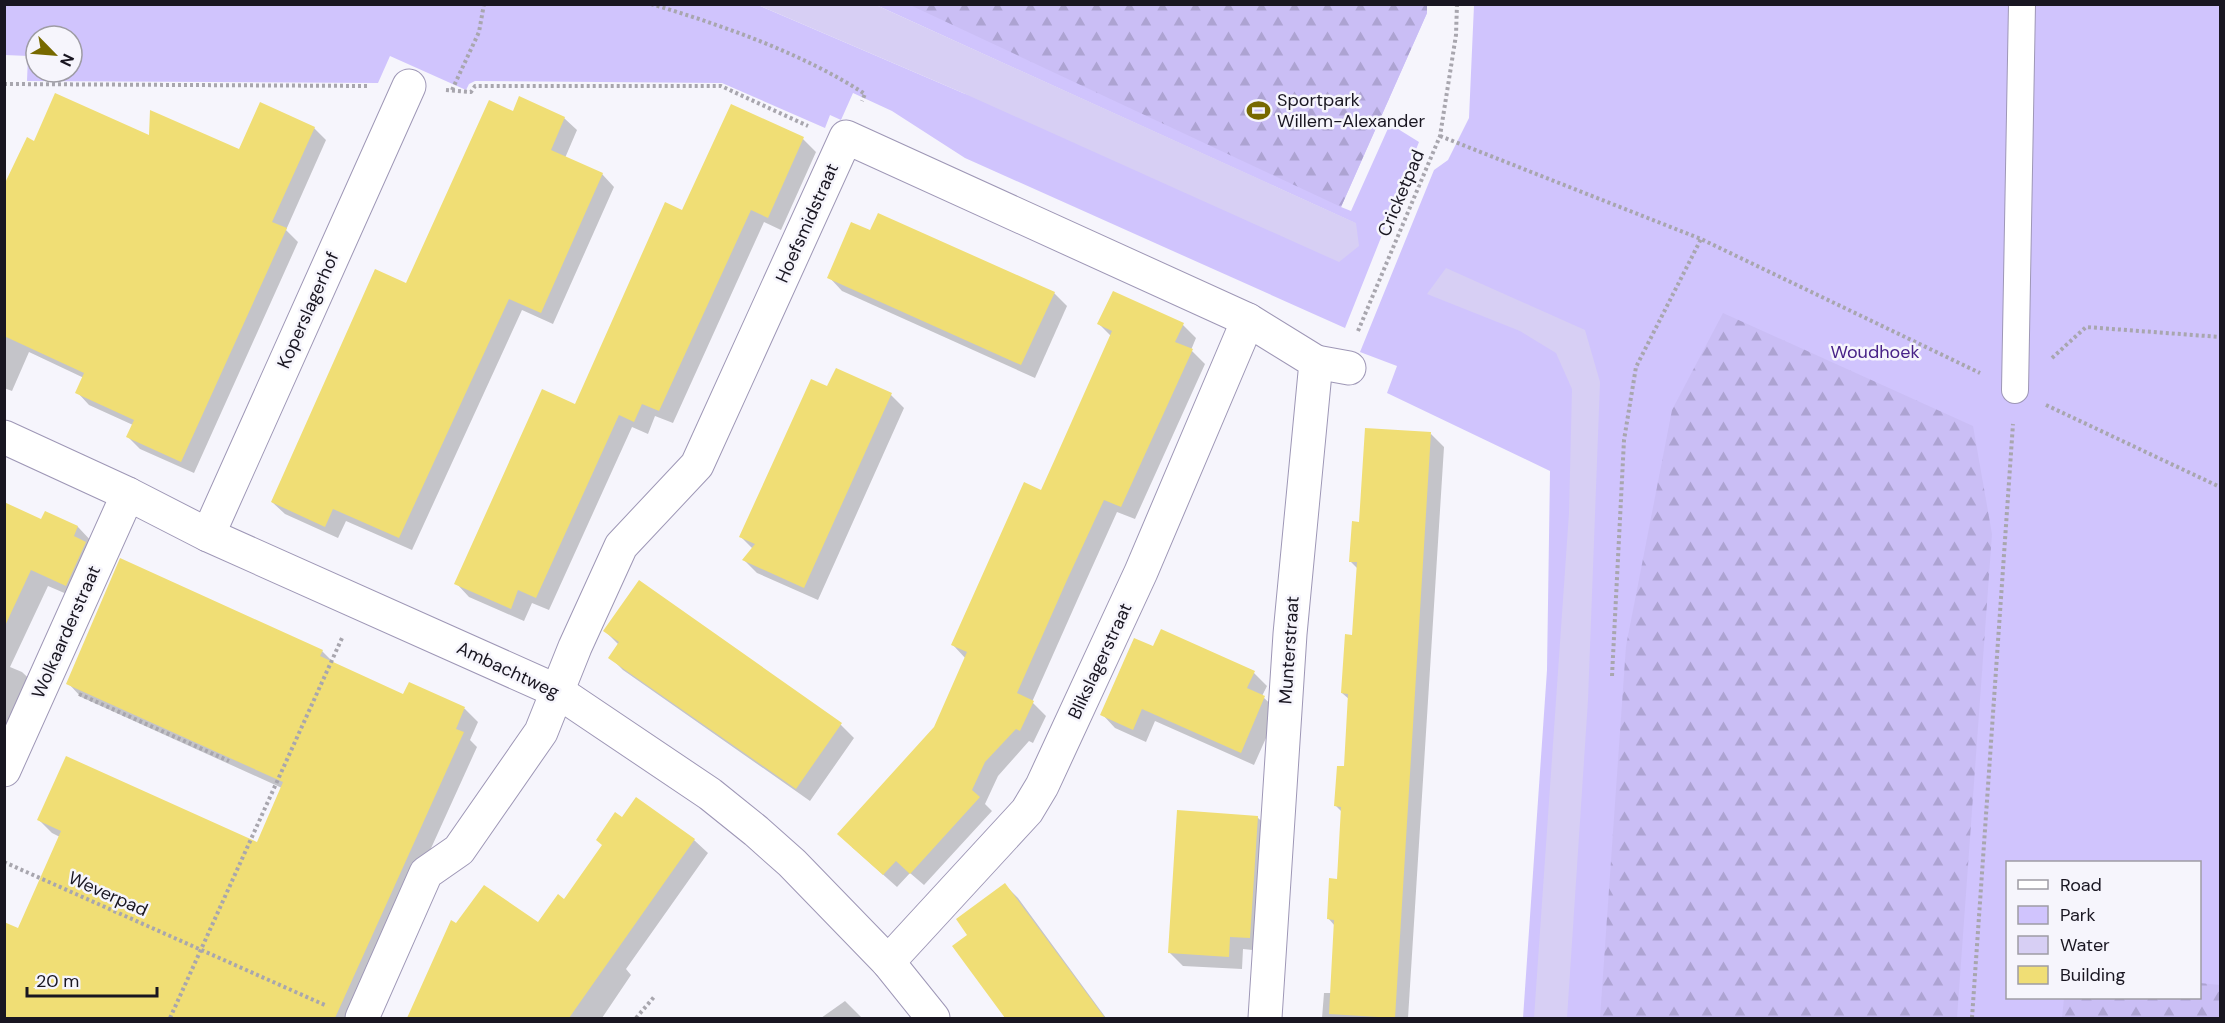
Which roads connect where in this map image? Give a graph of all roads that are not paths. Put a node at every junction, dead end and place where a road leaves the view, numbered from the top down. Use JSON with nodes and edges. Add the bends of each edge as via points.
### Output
{"nodes":[{"id":1,"x":2022,"y":4,"type":"edge"},
{"id":2,"x":409,"y":86,"type":"dead end"},
{"id":3,"x":1248,"y":320,"type":"junction"},
{"id":4,"x":1316,"y":362,"type":"junction"},
{"id":5,"x":1349,"y":368,"type":"dead end"},
{"id":6,"x":2015,"y":390,"type":"road end"},
{"id":7,"x":4,"y":437,"type":"edge"},
{"id":8,"x":128,"y":494,"type":"junction"},
{"id":9,"x":208,"y":535,"type":"junction"},
{"id":10,"x":557,"y":692,"type":"junction"},
{"id":11,"x":4,"y":770,"type":"edge"},
{"id":12,"x":888,"y":962,"type":"junction"},
{"id":13,"x":349,"y":1014,"type":"edge"},
{"id":14,"x":933,"y":1018,"type":"edge"},
{"id":15,"x":1264,"y":1018,"type":"edge"}],
"edges":[{"from":1,"to":6,"type":"lane"},
{"from":2,"to":9,"type":"street","name":"Koperslagerhof"},
{"from":3,"to":4,"type":"street"},
{"from":3,"to":10,"type":"street","name":"Hoefsmidstraat","via":[[846,137],[697,465],[621,546]]},
{"from":3,"to":12,"type":"street","name":"Blikslagerstraat","via":[[1141,572],[1042,786],[1027,811]]},
{"from":4,"to":5,"type":"street"},
{"from":4,"to":15,"type":"street","name":"Munterstraat","via":[[1290,634]]},
{"from":7,"to":8,"type":"street","name":"Ambachtweg"},
{"from":8,"to":9,"type":"street","name":"Ambachtweg"},
{"from":8,"to":11,"type":"street","name":"Wolkaarderstraat"},
{"from":9,"to":10,"type":"street","name":"Ambachtweg"},
{"from":10,"to":12,"type":"street","name":"Ambachtweg","via":[[691,781],[756,831]]},
{"from":10,"to":13,"type":"street","name":"Hoefsmidstraat","via":[[541,732],[459,850],[426,873]]},
{"from":12,"to":14,"type":"street","name":"Ambachtweg"}]}
